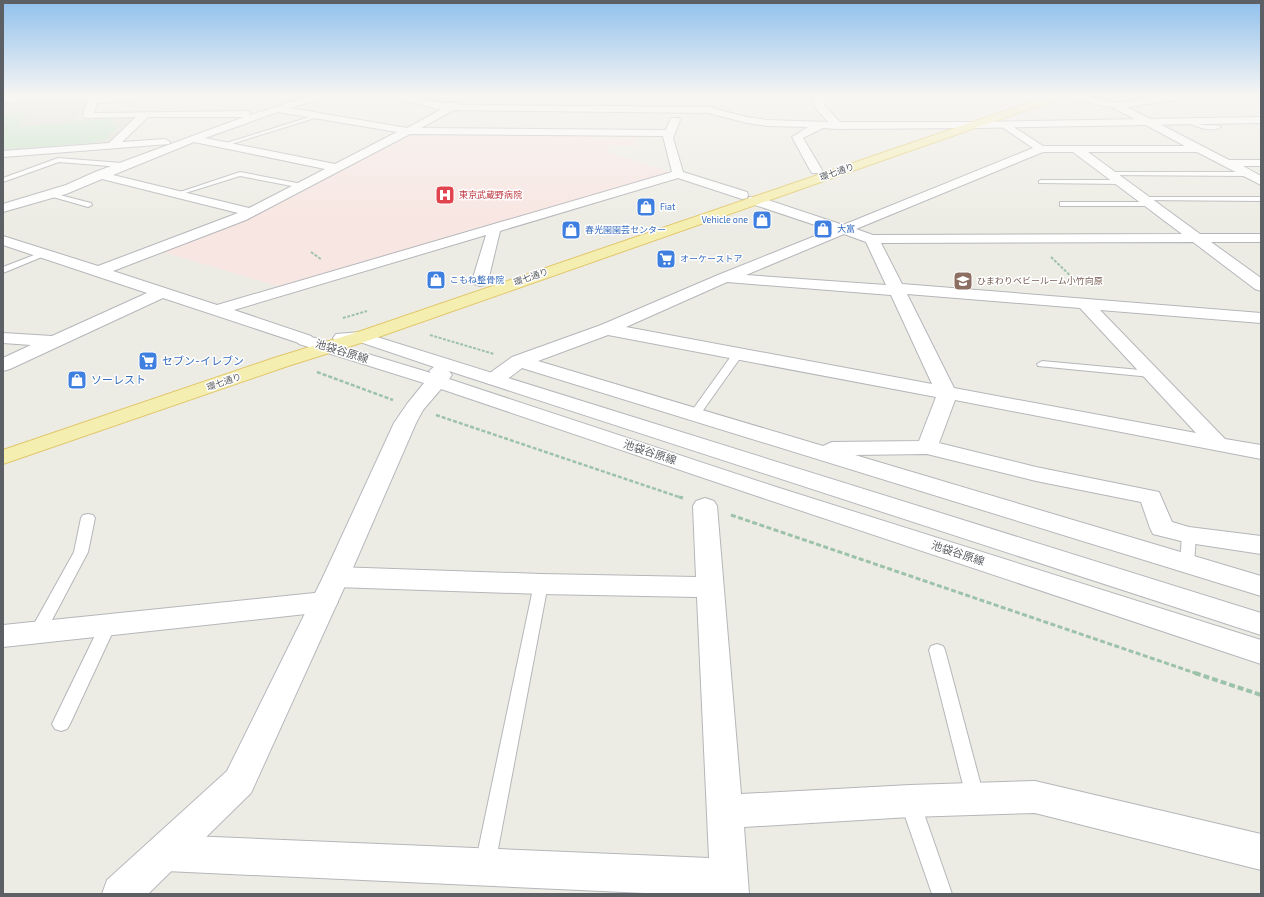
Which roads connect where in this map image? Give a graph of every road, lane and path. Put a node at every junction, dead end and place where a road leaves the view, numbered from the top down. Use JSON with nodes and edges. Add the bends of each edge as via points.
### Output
{"nodes":[{"id":1,"x":120,"y":138,"type":"edge"},
{"id":2,"x":195,"y":138,"type":"edge"},
{"id":3,"x":246,"y":138,"type":"edge"},
{"id":4,"x":395,"y":138,"type":"edge"},
{"id":5,"x":668,"y":138,"type":"edge"},
{"id":6,"x":797,"y":138,"type":"edge"},
{"id":7,"x":917,"y":138,"type":"edge"},
{"id":8,"x":937,"y":138,"type":"edge"},
{"id":9,"x":1025,"y":138,"type":"edge"},
{"id":10,"x":1178,"y":138,"type":"edge"},
{"id":11,"x":192,"y":139,"type":"junction"},
{"id":12,"x":113,"y":145,"type":"junction"},
{"id":13,"x":223,"y":145,"type":"junction"},
{"id":14,"x":1041,"y":149,"type":"junction"},
{"id":15,"x":1076,"y":149,"type":"junction"},
{"id":16,"x":1200,"y":149,"type":"junction"},
{"id":17,"x":3,"y":154,"type":"edge"},
{"id":18,"x":1261,"y":162,"type":"edge"},
{"id":19,"x":1226,"y":163,"type":"junction"},
{"id":20,"x":122,"y":165,"type":"junction"},
{"id":21,"x":338,"y":168,"type":"junction"},
{"id":22,"x":816,"y":170,"type":"junction"},
{"id":23,"x":678,"y":174,"type":"junction"},
{"id":24,"x":1109,"y":174,"type":"junction"},
{"id":25,"x":1246,"y":174,"type":"junction"},
{"id":26,"x":99,"y":175,"type":"junction"},
{"id":27,"x":3,"y":180,"type":"edge"},
{"id":28,"x":1041,"y":182,"type":"dead end"},
{"id":29,"x":1120,"y":182,"type":"junction"},
{"id":30,"x":1261,"y":182,"type":"edge"},
{"id":31,"x":302,"y":186,"type":"junction"},
{"id":32,"x":48,"y":194,"type":"junction"},
{"id":33,"x":177,"y":194,"type":"junction"},
{"id":34,"x":742,"y":194,"type":"junction"},
{"id":35,"x":1261,"y":199,"type":"edge"},
{"id":36,"x":754,"y":200,"type":"junction"},
{"id":37,"x":1147,"y":202,"type":"junction"},
{"id":38,"x":1063,"y":204,"type":"dead end"},
{"id":39,"x":88,"y":205,"type":"dead end"},
{"id":40,"x":3,"y":208,"type":"edge"},
{"id":41,"x":250,"y":212,"type":"junction"},
{"id":42,"x":644,"y":226,"type":"dead end"},
{"id":43,"x":489,"y":229,"type":"junction"},
{"id":44,"x":842,"y":230,"type":"junction"},
{"id":45,"x":1197,"y":238,"type":"junction"},
{"id":46,"x":1261,"y":238,"type":"edge"},
{"id":47,"x":1032,"y":239,"type":"junction"},
{"id":48,"x":3,"y":240,"type":"edge"},
{"id":49,"x":872,"y":240,"type":"junction"},
{"id":50,"x":45,"y":254,"type":"junction"},
{"id":51,"x":3,"y":270,"type":"edge"},
{"id":52,"x":98,"y":271,"type":"junction"},
{"id":53,"x":487,"y":278,"type":"joint"},
{"id":54,"x":724,"y":278,"type":"junction"},
{"id":55,"x":1261,"y":286,"type":"edge"},
{"id":56,"x":897,"y":291,"type":"junction"},
{"id":57,"x":162,"y":292,"type":"junction"},
{"id":58,"x":1092,"y":306,"type":"junction"},
{"id":59,"x":217,"y":310,"type":"junction"},
{"id":60,"x":1261,"y":318,"type":"edge"},
{"id":61,"x":1261,"y":325,"type":"edge"},
{"id":62,"x":607,"y":329,"type":"junction"},
{"id":63,"x":429,"y":334,"type":"dead end"},
{"id":64,"x":361,"y":337,"type":"junction"},
{"id":65,"x":3,"y":338,"type":"edge"},
{"id":66,"x":305,"y":340,"type":"junction"},
{"id":67,"x":54,"y":342,"type":"junction"},
{"id":68,"x":328,"y":347,"type":"junction"},
{"id":69,"x":738,"y":354,"type":"junction"},
{"id":70,"x":519,"y":361,"type":"junction"},
{"id":71,"x":1042,"y":364,"type":"dead end"},
{"id":72,"x":3,"y":365,"type":"edge"},
{"id":73,"x":434,"y":370,"type":"junction"},
{"id":74,"x":309,"y":371,"type":"dead end"},
{"id":75,"x":1151,"y":374,"type":"junction"},
{"id":76,"x":494,"y":379,"type":"junction"},
{"id":77,"x":947,"y":394,"type":"junction"},
{"id":78,"x":414,"y":408,"type":"junction"},
{"id":79,"x":695,"y":414,"type":"junction"},
{"id":80,"x":3,"y":440,"type":"edge"},
{"id":81,"x":1218,"y":444,"type":"junction"},
{"id":82,"x":927,"y":447,"type":"junction"},
{"id":83,"x":812,"y":450,"type":"junction"},
{"id":84,"x":1261,"y":452,"type":"edge"},
{"id":85,"x":3,"y":457,"type":"edge"},
{"id":86,"x":704,"y":506,"type":"junction"},
{"id":87,"x":88,"y":518,"type":"dead end"},
{"id":88,"x":1189,"y":535,"type":"junction"},
{"id":89,"x":1261,"y":545,"type":"edge"},
{"id":90,"x":1187,"y":564,"type":"junction"},
{"id":91,"x":541,"y":584,"type":"junction"},
{"id":92,"x":1261,"y":586,"type":"edge"},
{"id":93,"x":710,"y":587,"type":"junction"},
{"id":94,"x":330,"y":589,"type":"junction"},
{"id":95,"x":1261,"y":624,"type":"edge"},
{"id":96,"x":108,"y":625,"type":"junction"},
{"id":97,"x":37,"y":633,"type":"junction"},
{"id":98,"x":3,"y":636,"type":"edge"},
{"id":99,"x":937,"y":650,"type":"dead end"},
{"id":100,"x":1261,"y":652,"type":"edge"},
{"id":101,"x":1261,"y":695,"type":"edge"},
{"id":102,"x":61,"y":724,"type":"dead end"},
{"id":103,"x":975,"y":799,"type":"junction"},
{"id":104,"x":910,"y":801,"type":"junction"},
{"id":105,"x":725,"y":812,"type":"junction"},
{"id":106,"x":1261,"y":852,"type":"edge"},
{"id":107,"x":166,"y":853,"type":"junction"},
{"id":108,"x":484,"y":866,"type":"junction"},
{"id":109,"x":729,"y":886,"type":"edge"},
{"id":110,"x":121,"y":894,"type":"edge"},
{"id":111,"x":942,"y":894,"type":"edge"}],
"edges":[{"from":1,"to":12,"type":"street"},
{"from":2,"to":11,"type":"street"},
{"from":3,"to":13,"type":"lane"},
{"from":4,"to":21,"type":"street"},
{"from":5,"to":23,"type":"street"},
{"from":6,"to":22,"type":"street"},
{"from":7,"to":22,"type":"main road","name":"環七通り"},
{"from":8,"to":36,"type":"main road","name":"環七通り"},
{"from":9,"to":14,"type":"street"},
{"from":10,"to":16,"type":"street"},
{"from":11,"to":12,"type":"street"},
{"from":11,"to":13,"type":"street"},
{"from":11,"to":20,"type":"street"},
{"from":12,"to":17,"type":"street"},
{"from":13,"to":21,"type":"street"},
{"from":14,"to":15,"type":"street"},
{"from":14,"to":44,"type":"street"},
{"from":15,"to":16,"type":"street"},
{"from":15,"to":24,"type":"street"},
{"from":16,"to":19,"type":"street"},
{"from":18,"to":19,"type":"street"},
{"from":19,"to":25,"type":"street"},
{"from":20,"to":26,"type":"street"},
{"from":20,"to":27,"type":"lane","via":[[58,160]]},
{"from":21,"to":31,"type":"street"},
{"from":22,"to":34,"type":"main road","name":"環七通り"},
{"from":23,"to":34,"type":"street"},
{"from":23,"to":43,"type":"street"},
{"from":24,"to":25,"type":"lane"},
{"from":24,"to":29,"type":"street"},
{"from":25,"to":30,"type":"street"},
{"from":26,"to":32,"type":"street","via":[[70,188]]},
{"from":26,"to":33,"type":"street"},
{"from":28,"to":29,"type":"lane"},
{"from":29,"to":37,"type":"street"},
{"from":31,"to":33,"type":"lane","via":[[240,174]]},
{"from":31,"to":41,"type":"street"},
{"from":32,"to":39,"type":"lane"},
{"from":32,"to":40,"type":"street"},
{"from":33,"to":41,"type":"street"},
{"from":34,"to":42,"type":"main road","name":"環七通り"},
{"from":35,"to":37,"type":"lane"},
{"from":36,"to":44,"type":"street"},
{"from":36,"to":64,"type":"main road","name":"環七通り"},
{"from":37,"to":38,"type":"lane"},
{"from":37,"to":45,"type":"street"},
{"from":41,"to":52,"type":"street"},
{"from":43,"to":53,"type":"street","via":[[494,232]]},
{"from":43,"to":59,"type":"street"},
{"from":44,"to":49,"type":"street"},
{"from":44,"to":54,"type":"street"},
{"from":45,"to":46,"type":"street"},
{"from":45,"to":47,"type":"street"},
{"from":45,"to":55,"type":"street"},
{"from":47,"to":49,"type":"street"},
{"from":47,"to":58,"type":"path"},
{"from":48,"to":50,"type":"street"},
{"from":49,"to":56,"type":"street"},
{"from":50,"to":51,"type":"lane"},
{"from":50,"to":52,"type":"street"},
{"from":52,"to":57,"type":"street"},
{"from":53,"to":66,"type":"main road","name":"環七通り"},
{"from":54,"to":56,"type":"street"},
{"from":54,"to":62,"type":"street"},
{"from":56,"to":58,"type":"street"},
{"from":56,"to":77,"type":"street"},
{"from":57,"to":59,"type":"street"},
{"from":57,"to":67,"type":"street"},
{"from":58,"to":60,"type":"street"},
{"from":58,"to":61,"type":"street"},
{"from":58,"to":75,"type":"street"},
{"from":59,"to":66,"type":"street"},
{"from":62,"to":69,"type":"street"},
{"from":62,"to":70,"type":"street"},
{"from":63,"to":70,"type":"path"},
{"from":64,"to":66,"type":"street","name":"池袋谷原線"},
{"from":64,"to":68,"type":"main road","name":"環七通り"},
{"from":64,"to":73,"type":"street","name":"池袋谷原線"},
{"from":65,"to":67,"type":"street"},
{"from":66,"to":68,"type":"street","name":"池袋谷原線"},
{"from":66,"to":80,"type":"main road","name":"環七通り"},
{"from":67,"to":72,"type":"street"},
{"from":68,"to":73,"type":"street","name":"池袋谷原線"},
{"from":68,"to":85,"type":"main road","name":"環七通り"},
{"from":69,"to":77,"type":"street"},
{"from":69,"to":79,"type":"lane"},
{"from":70,"to":76,"type":"street"},
{"from":70,"to":79,"type":"street"},
{"from":71,"to":75,"type":"lane"},
{"from":73,"to":76,"type":"street","name":"池袋谷原線"},
{"from":73,"to":78,"type":"street"},
{"from":73,"to":100,"type":"street","name":"池袋谷原線","via":[[773,493]]},
{"from":74,"to":78,"type":"path","via":[[316,371]]},
{"from":75,"to":81,"type":"street"},
{"from":76,"to":95,"type":"street","name":"池袋谷原線"},
{"from":77,"to":81,"type":"street"},
{"from":77,"to":82,"type":"street"},
{"from":78,"to":86,"type":"path"},
{"from":78,"to":94,"type":"street"},
{"from":79,"to":83,"type":"street"},
{"from":81,"to":84,"type":"street"},
{"from":82,"to":83,"type":"street"},
{"from":82,"to":88,"type":"street","via":[[1036,474],[1151,497],[1162,528]]},
{"from":83,"to":90,"type":"street"},
{"from":86,"to":93,"type":"street"},
{"from":86,"to":101,"type":"path"},
{"from":87,"to":97,"type":"lane","via":[[81,552]]},
{"from":88,"to":89,"type":"street"},
{"from":88,"to":90,"type":"lane"},
{"from":90,"to":92,"type":"street"},
{"from":91,"to":93,"type":"street"},
{"from":91,"to":94,"type":"street"},
{"from":91,"to":108,"type":"lane"},
{"from":93,"to":105,"type":"street"},
{"from":94,"to":96,"type":"street"},
{"from":94,"to":107,"type":"street","via":[[240,782]]},
{"from":96,"to":97,"type":"street"},
{"from":96,"to":102,"type":"lane"},
{"from":97,"to":98,"type":"street"},
{"from":99,"to":103,"type":"lane"},
{"from":103,"to":104,"type":"street"},
{"from":103,"to":106,"type":"street","via":[[1035,797]]},
{"from":104,"to":105,"type":"street"},
{"from":104,"to":111,"type":"lane"},
{"from":105,"to":109,"type":"street"},
{"from":107,"to":108,"type":"street"},
{"from":107,"to":110,"type":"street"},
{"from":108,"to":109,"type":"street"}]}
